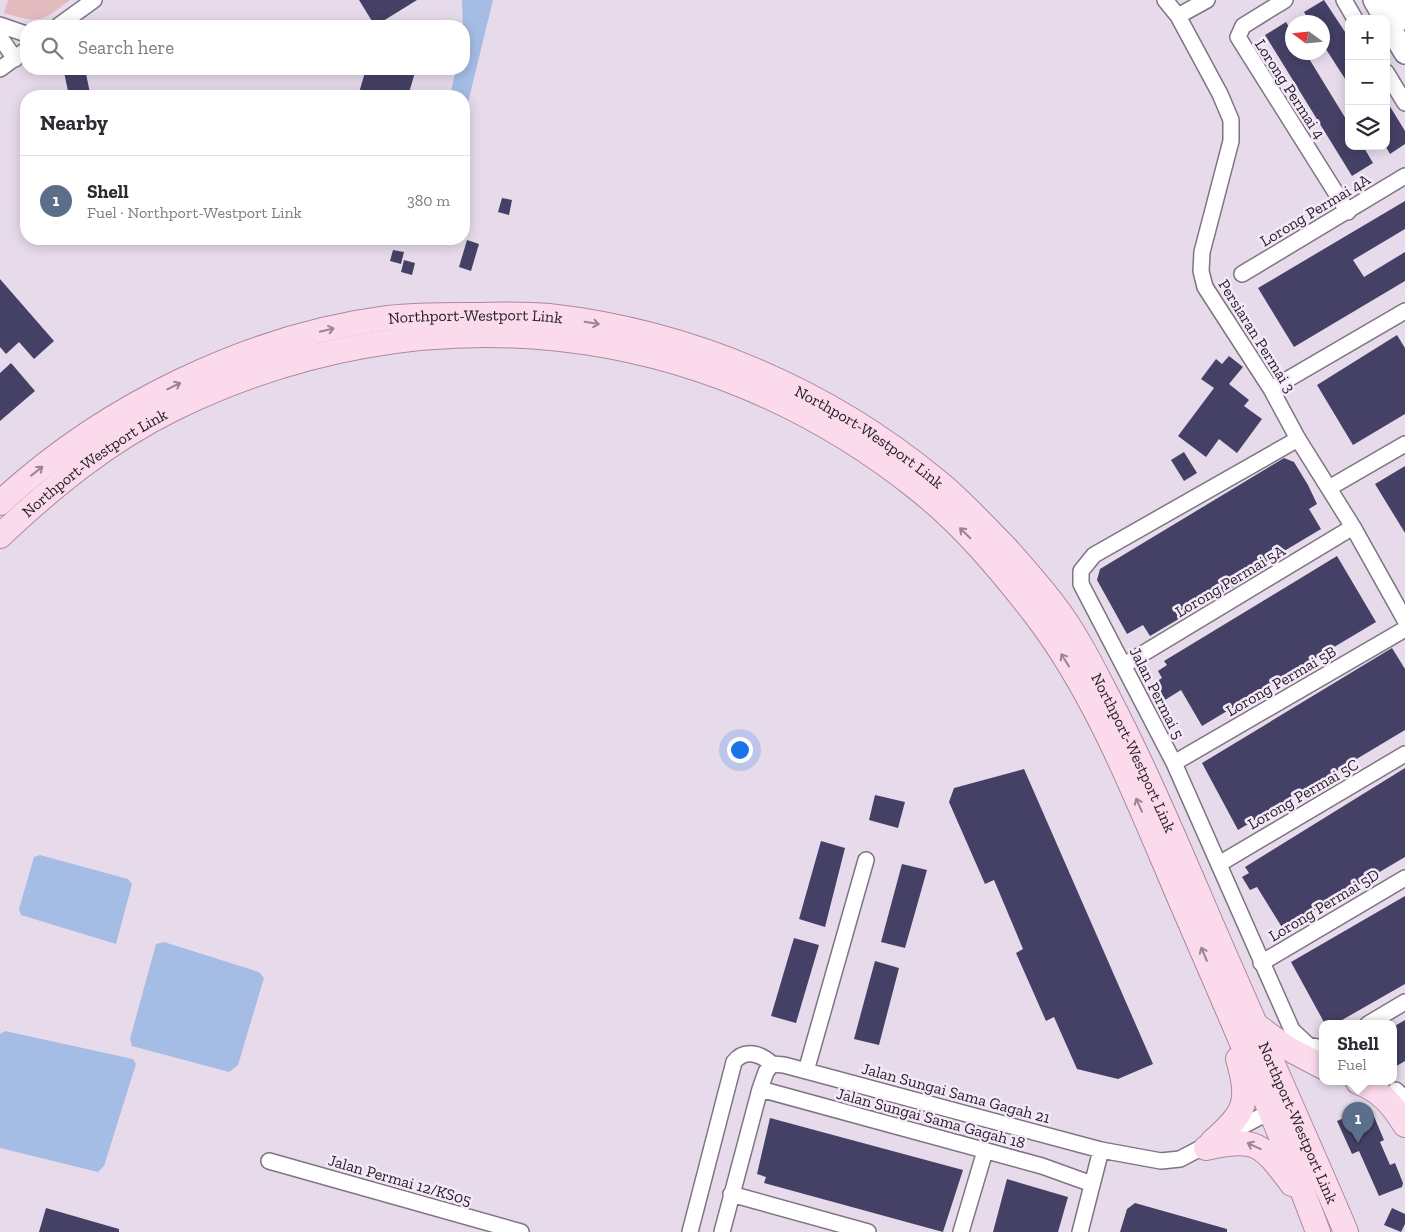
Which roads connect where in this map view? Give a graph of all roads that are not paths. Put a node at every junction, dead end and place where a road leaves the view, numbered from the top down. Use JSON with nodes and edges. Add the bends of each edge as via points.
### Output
{"nodes":[{"id":1,"x":94,"y":0,"type":"edge"},
{"id":2,"x":1165,"y":0,"type":"edge"},
{"id":3,"x":1207,"y":0,"type":"edge"},
{"id":4,"x":1285,"y":0,"type":"edge"},
{"id":5,"x":1344,"y":0,"type":"edge"},
{"id":6,"x":1374,"y":0,"type":"edge"},
{"id":7,"x":1394,"y":0,"type":"edge"},
{"id":8,"x":1353,"y":15,"type":"edge"},
{"id":9,"x":1383,"y":15,"type":"edge"},
{"id":10,"x":1178,"y":16,"type":"junction"},
{"id":11,"x":1405,"y":19,"type":"edge"},
{"id":12,"x":66,"y":20,"type":"edge"},
{"id":13,"x":0,"y":25,"type":"edge"},
{"id":14,"x":1390,"y":27,"type":"edge"},
{"id":15,"x":20,"y":32,"type":"edge"},
{"id":16,"x":0,"y":37,"type":"edge"},
{"id":17,"x":1405,"y":53,"type":"edge"},
{"id":18,"x":20,"y":54,"type":"edge"},
{"id":19,"x":0,"y":69,"type":"edge"},
{"id":20,"x":1390,"y":79,"type":"edge"},
{"id":21,"x":1405,"y":104,"type":"edge"},
{"id":22,"x":1405,"y":176,"type":"edge"},
{"id":23,"x":1348,"y":212,"type":"junction"},
{"id":24,"x":1242,"y":274,"type":"dead end"},
{"id":25,"x":1405,"y":311,"type":"edge"},
{"id":26,"x":1271,"y":389,"type":"junction"},
{"id":27,"x":1298,"y":439,"type":"junction"},
{"id":28,"x":1405,"y":444,"type":"edge"},
{"id":29,"x":1330,"y":488,"type":"junction"},
{"id":30,"x":0,"y":503,"type":"edge"},
{"id":31,"x":1353,"y":527,"type":"junction"},
{"id":32,"x":0,"y":536,"type":"edge"},
{"id":33,"x":1405,"y":620,"type":"edge"},
{"id":34,"x":1405,"y":629,"type":"edge"},
{"id":35,"x":1124,"y":665,"type":"junction"},
{"id":36,"x":1405,"y":754,"type":"edge"},
{"id":37,"x":1174,"y":763,"type":"junction"},
{"id":38,"x":866,"y":860,"type":"dead end"},
{"id":39,"x":1219,"y":864,"type":"junction"},
{"id":40,"x":1405,"y":878,"type":"edge"},
{"id":41,"x":1261,"y":963,"type":"junction"},
{"id":42,"x":1214,"y":977,"type":"junction"},
{"id":43,"x":1405,"y":1002,"type":"edge"},
{"id":44,"x":1375,"y":1020,"type":"edge"},
{"id":45,"x":1254,"y":1023,"type":"junction"},
{"id":46,"x":1319,"y":1047,"type":"edge"},
{"id":47,"x":772,"y":1064,"type":"junction"},
{"id":48,"x":1319,"y":1065,"type":"edge"},
{"id":49,"x":806,"y":1071,"type":"junction"},
{"id":50,"x":1366,"y":1085,"type":"edge"},
{"id":51,"x":760,"y":1089,"type":"junction"},
{"id":52,"x":1282,"y":1107,"type":"junction"},
{"id":53,"x":1405,"y":1125,"type":"edge"},
{"id":54,"x":1207,"y":1145,"type":"junction"},
{"id":55,"x":1101,"y":1150,"type":"junction"},
{"id":56,"x":985,"y":1151,"type":"junction"},
{"id":57,"x":269,"y":1162,"type":"dead end"},
{"id":58,"x":1092,"y":1184,"type":"junction"},
{"id":59,"x":731,"y":1194,"type":"junction"},
{"id":60,"x":1309,"y":1208,"type":"junction"},
{"id":61,"x":841,"y":1228,"type":"edge"},
{"id":62,"x":520,"y":1232,"type":"edge"},
{"id":63,"x":690,"y":1232,"type":"edge"},
{"id":64,"x":722,"y":1232,"type":"edge"},
{"id":65,"x":868,"y":1232,"type":"edge"},
{"id":66,"x":961,"y":1232,"type":"edge"},
{"id":67,"x":1080,"y":1232,"type":"edge"},
{"id":68,"x":1318,"y":1232,"type":"edge"},
{"id":69,"x":1346,"y":1232,"type":"edge"}],
"edges":[{"from":1,"to":12,"type":"street"},
{"from":2,"to":10,"type":"street","name":"Persiaran Permai 3"},
{"from":3,"to":10,"type":"street"},
{"from":4,"to":23,"type":"street","name":"Lorong Permai 4","via":[[1243,26],[1238,37]]},
{"from":5,"to":8,"type":"street"},
{"from":6,"to":9,"type":"main road"},
{"from":7,"to":11,"type":"main road"},
{"from":10,"to":26,"type":"street","name":"Persiaran Permai 3","via":[[1231,120],[1231,141],[1207,233],[1201,272],[1205,288],[1218,310]]},
{"from":13,"to":15,"type":"street"},
{"from":14,"to":17,"type":"main road"},
{"from":16,"to":18,"type":"street"},
{"from":18,"to":19,"type":"street"},
{"from":20,"to":21,"type":"street"},
{"from":22,"to":23,"type":"street","name":"Lorong Permai 4A"},
{"from":23,"to":24,"type":"street","name":"Lorong Permai 4A"},
{"from":25,"to":26,"type":"street"},
{"from":26,"to":27,"type":"street","name":"Persiaran Permai 3"},
{"from":27,"to":29,"type":"street","name":"Persiaran Permai 3"},
{"from":27,"to":35,"type":"street","name":"Jalan Permai 5","via":[[1094,555],[1087,562],[1080,584]]},
{"from":28,"to":29,"type":"street"},
{"from":29,"to":31,"type":"street","name":"Persiaran Permai 3"},
{"from":30,"to":45,"type":"main road","name":"Northport-Westport Link","one_way":true,"via":[[89,433],[133,406],[201,372],[289,340],[386,318],[546,316],[638,332],[719,355],[757,370],[848,419],[939,482],[992,534],[1055,605],[1142,761]]},
{"from":31,"to":33,"type":"street","name":"Persiaran Permai 3"},
{"from":31,"to":35,"type":"street","name":"Lorong Permai 5A"},
{"from":42,"to":32,"type":"main road","name":"Northport-Westport Link","one_way":true,"via":[[1150,829],[1090,704],[1038,618],[996,565],[923,493],[821,422],[696,368],[615,347],[525,336],[474,334],[355,346],[288,363],[171,409],[86,462],[45,493]]},
{"from":34,"to":37,"type":"street","name":"Lorong Permai 5B"},
{"from":35,"to":37,"type":"street","name":"Jalan Permai 5"},
{"from":36,"to":39,"type":"street","name":"Lorong Permai 5C"},
{"from":37,"to":39,"type":"street","name":"Jalan Permai 5"},
{"from":38,"to":49,"type":"street"},
{"from":39,"to":41,"type":"street","name":"Jalan Permai 5"},
{"from":40,"to":41,"type":"street","name":"Lorong Permai 5D"},
{"from":41,"to":46,"type":"street","name":"Jalan Permai 5","via":[[1292,1030],[1308,1045]]},
{"from":42,"to":52,"type":"main road","name":"Northport-Westport Link"},
{"from":42,"to":54,"type":"main road","via":[[1245,1086],[1245,1097],[1233,1124]]},
{"from":43,"to":44,"type":"street"},
{"from":45,"to":48,"type":"main road","via":[[1287,1048]]},
{"from":45,"to":52,"type":"main road","name":"Northport-Westport Link"},
{"from":47,"to":49,"type":"street","name":"Jalan Sungai Sama Gagah 21"},
{"from":47,"to":51,"type":"street"},
{"from":47,"to":63,"type":"street","via":[[762,1056],[751,1054],[742,1054],[734,1062]]},
{"from":49,"to":55,"type":"street","name":"Jalan Sungai Sama Gagah 21"},
{"from":50,"to":53,"type":"main road","via":[[1385,1097]]},
{"from":51,"to":56,"type":"street","name":"Jalan Sungai Sama Gagah 18"},
{"from":51,"to":59,"type":"street"},
{"from":52,"to":54,"type":"street","name":"Jalan Sungai Sama Gagah 21"},
{"from":52,"to":60,"type":"main road","name":"Northport-Westport Link"},
{"from":52,"to":69,"type":"main road","name":"Northport-Westport Link"},
{"from":54,"to":55,"type":"street","name":"Jalan Sungai Sama Gagah 21","via":[[1180,1159],[1161,1161]]},
{"from":60,"to":54,"type":"main road","one_way":true,"via":[[1274,1160],[1256,1146],[1237,1142]]},
{"from":55,"to":58,"type":"street"},
{"from":56,"to":58,"type":"street","name":"Jalan Sungai Sama Gagah 18"},
{"from":56,"to":66,"type":"street"},
{"from":57,"to":62,"type":"street","name":"Jalan Permai 12/KS05"},
{"from":58,"to":67,"type":"street"},
{"from":59,"to":61,"type":"street"},
{"from":59,"to":64,"type":"street"},
{"from":60,"to":68,"type":"main road","name":"Northport-Westport Link"},
{"from":61,"to":65,"type":"street"}]}
